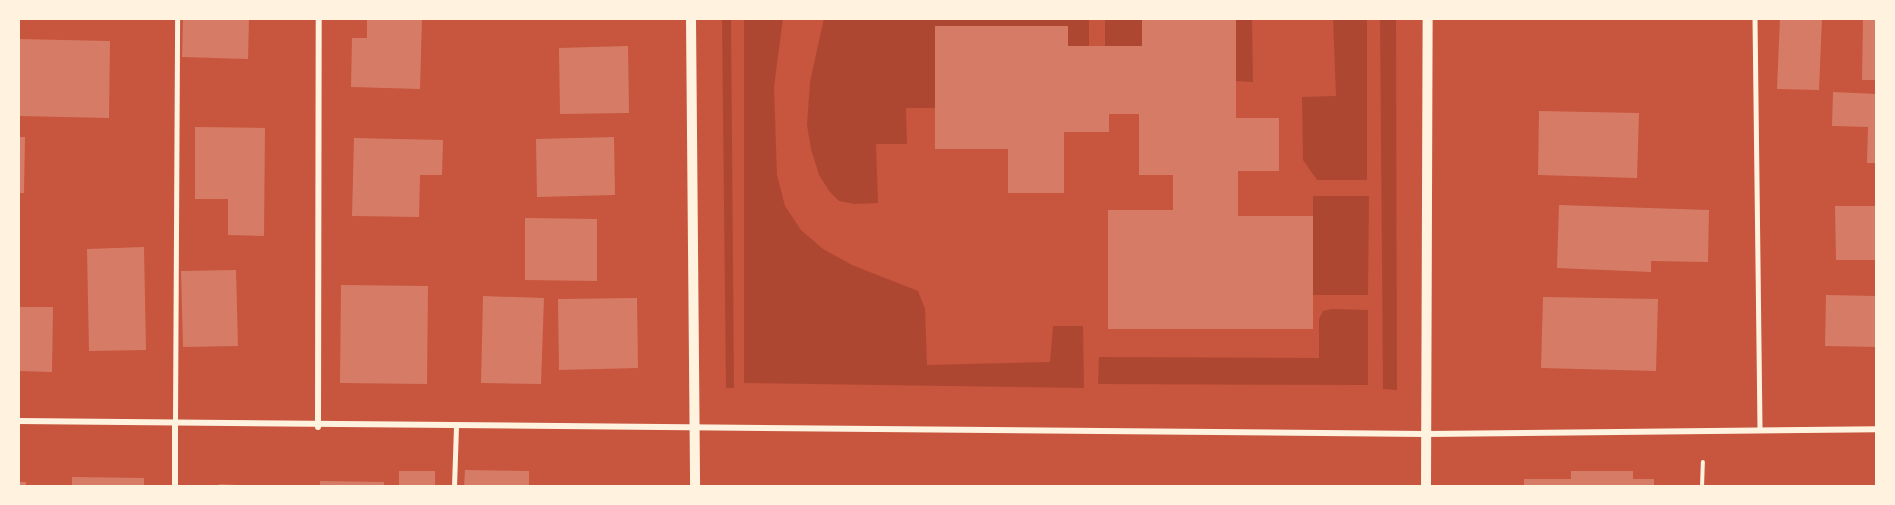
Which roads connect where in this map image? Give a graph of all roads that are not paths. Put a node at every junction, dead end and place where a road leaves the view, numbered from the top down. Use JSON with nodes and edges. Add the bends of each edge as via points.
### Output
{"nodes":[{"id":1,"x":177,"y":18,"type":"edge"},
{"id":2,"x":319,"y":18,"type":"edge"},
{"id":3,"x":691,"y":18,"type":"edge"},
{"id":4,"x":1428,"y":18,"type":"edge"},
{"id":5,"x":1755,"y":18,"type":"edge"},
{"id":6,"x":18,"y":422,"type":"edge"},
{"id":7,"x":175,"y":424,"type":"junction"},
{"id":8,"x":318,"y":427,"type":"junction"},
{"id":9,"x":456,"y":427,"type":"junction"},
{"id":10,"x":1760,"y":428,"type":"junction"},
{"id":11,"x":695,"y":429,"type":"junction"},
{"id":12,"x":1877,"y":429,"type":"edge"},
{"id":13,"x":1426,"y":434,"type":"junction"},
{"id":14,"x":175,"y":487,"type":"edge"},
{"id":15,"x":454,"y":487,"type":"edge"},
{"id":16,"x":695,"y":487,"type":"edge"},
{"id":17,"x":1426,"y":487,"type":"edge"}],
"edges":[{"from":1,"to":7,"type":"lane"},
{"from":2,"to":8,"type":"street"},
{"from":3,"to":11,"type":"street"},
{"from":4,"to":13,"type":"street"},
{"from":5,"to":10,"type":"lane"},
{"from":6,"to":7,"type":"street"},
{"from":7,"to":8,"type":"street"},
{"from":7,"to":14,"type":"street"},
{"from":8,"to":9,"type":"street"},
{"from":9,"to":11,"type":"street"},
{"from":9,"to":15,"type":"lane"},
{"from":10,"to":12,"type":"street"},
{"from":10,"to":13,"type":"street"},
{"from":11,"to":13,"type":"street"},
{"from":11,"to":16,"type":"street"},
{"from":13,"to":17,"type":"street"}]}
